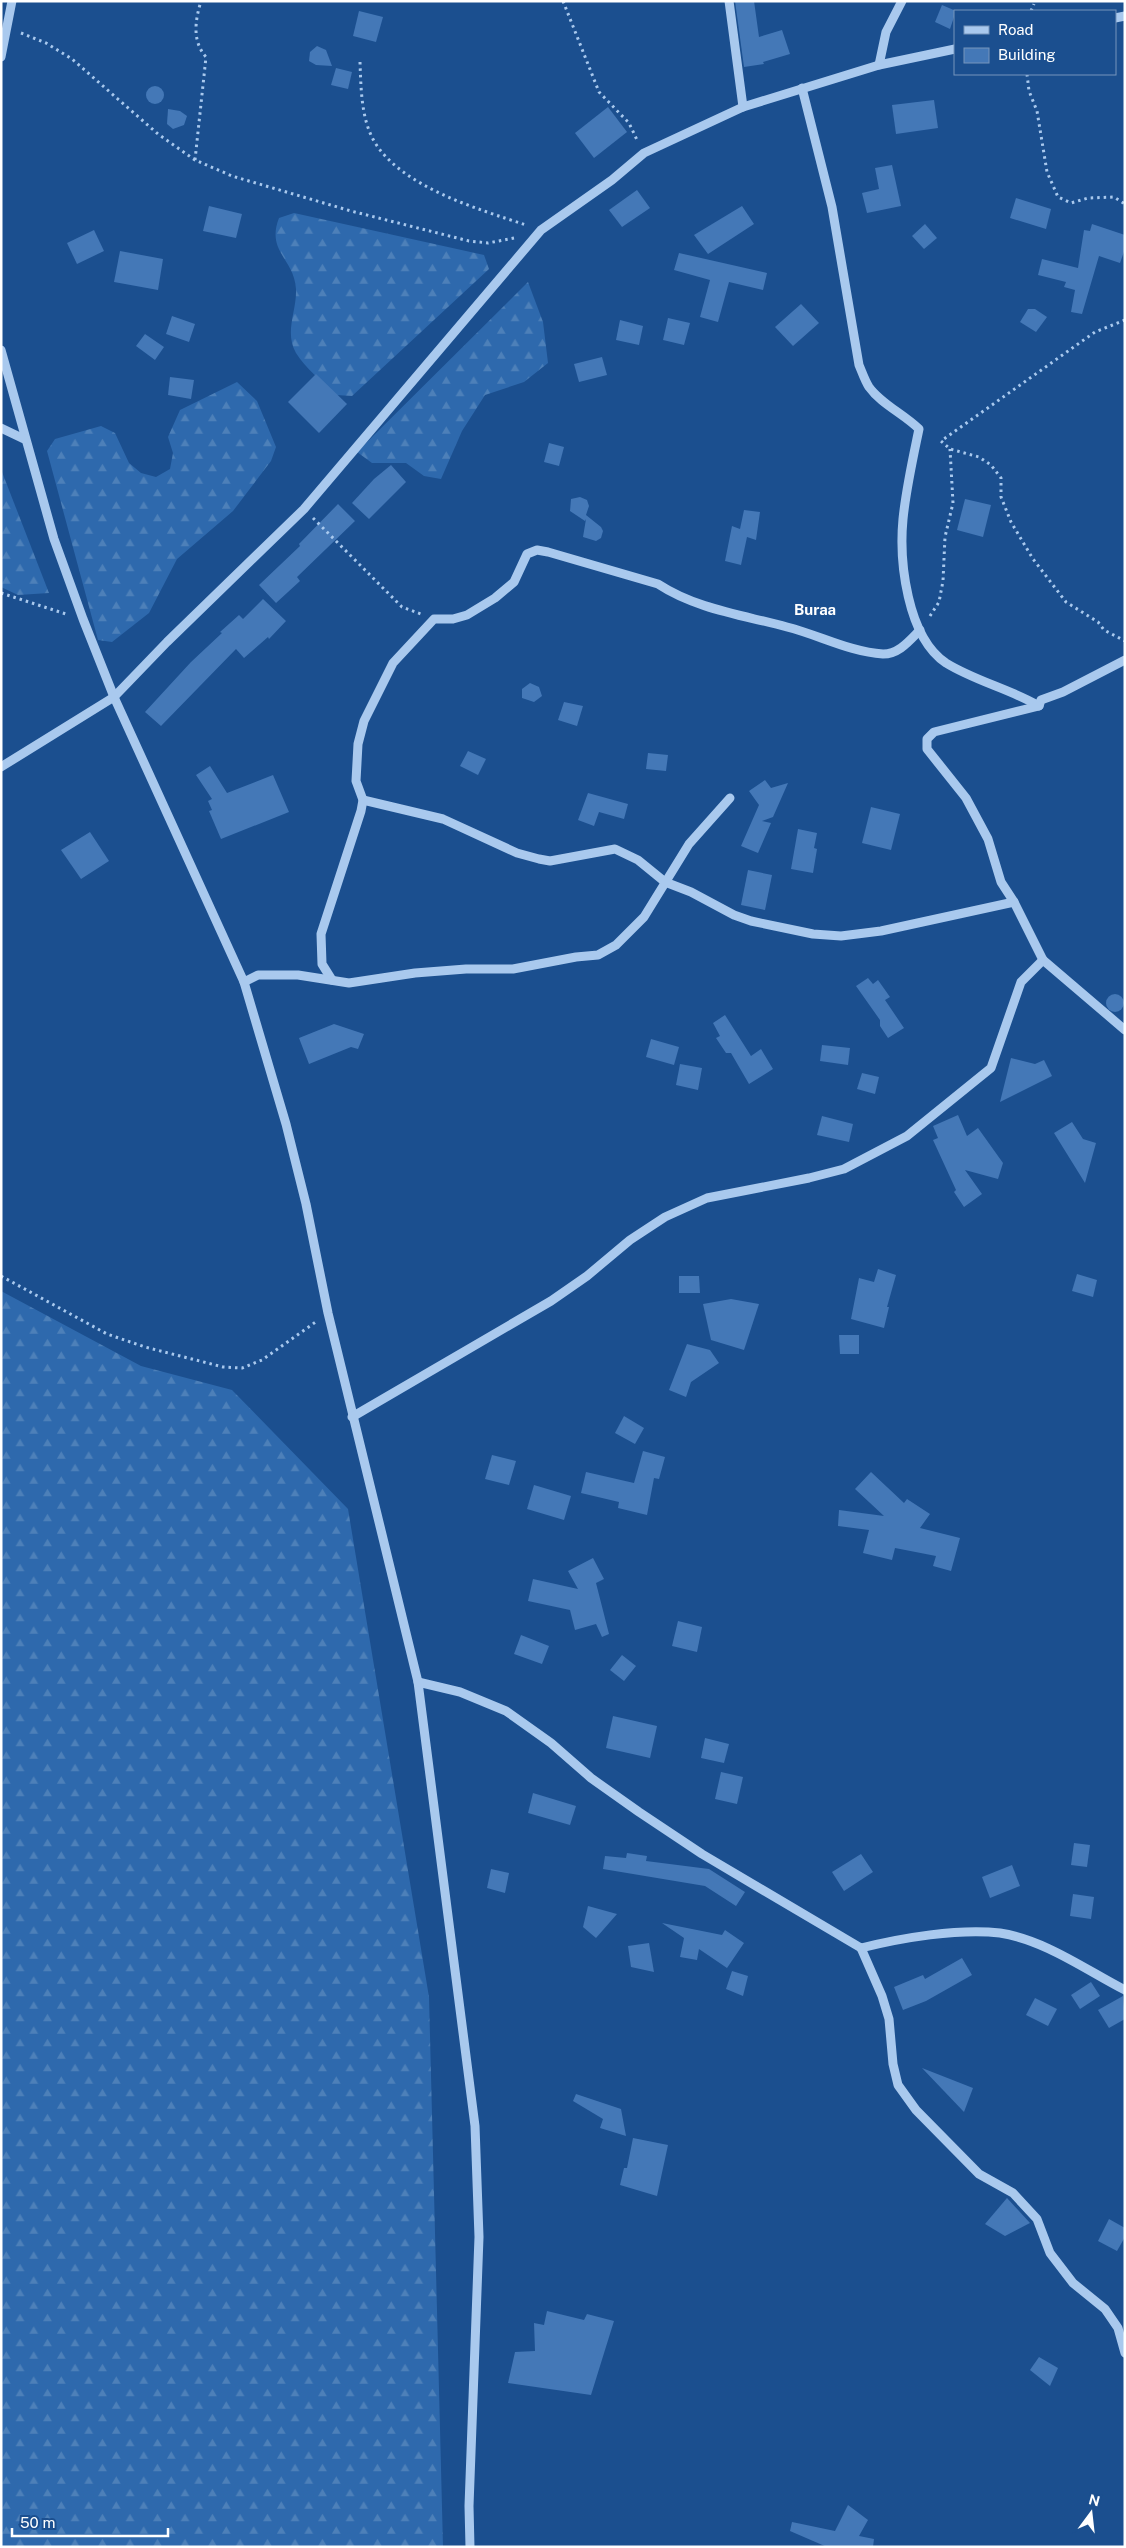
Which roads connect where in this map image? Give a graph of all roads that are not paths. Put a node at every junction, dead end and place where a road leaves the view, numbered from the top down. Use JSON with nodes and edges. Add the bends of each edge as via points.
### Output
{"nodes":[{"id":1,"x":12,"y":1,"type":"edge"},
{"id":2,"x":729,"y":1,"type":"edge"},
{"id":3,"x":902,"y":1,"type":"edge"},
{"id":4,"x":954,"y":49,"type":"edge"},
{"id":5,"x":1,"y":56,"type":"edge"},
{"id":6,"x":879,"y":65,"type":"junction"},
{"id":7,"x":802,"y":88,"type":"junction"},
{"id":8,"x":743,"y":107,"type":"junction"},
{"id":9,"x":1,"y":350,"type":"edge"},
{"id":10,"x":1,"y":428,"type":"edge"},
{"id":11,"x":24,"y":439,"type":"junction"},
{"id":12,"x":920,"y":630,"type":"junction"},
{"id":13,"x":1125,"y":660,"type":"edge"},
{"id":14,"x":114,"y":697,"type":"junction"},
{"id":15,"x":1039,"y":706,"type":"junction"},
{"id":16,"x":1,"y":767,"type":"edge"},
{"id":17,"x":730,"y":798,"type":"dead end"},
{"id":18,"x":363,"y":800,"type":"junction"},
{"id":19,"x":664,"y":882,"type":"junction"},
{"id":20,"x":1014,"y":902,"type":"junction"},
{"id":21,"x":1043,"y":960,"type":"junction"},
{"id":22,"x":332,"y":980,"type":"junction"},
{"id":23,"x":244,"y":982,"type":"junction"},
{"id":24,"x":1125,"y":1030,"type":"edge"},
{"id":25,"x":352,"y":1417,"type":"junction"},
{"id":26,"x":418,"y":1682,"type":"junction"},
{"id":27,"x":861,"y":1948,"type":"junction"},
{"id":28,"x":1125,"y":1990,"type":"edge"},
{"id":29,"x":1125,"y":2352,"type":"edge"},
{"id":30,"x":470,"y":2547,"type":"edge"}],
"edges":[{"from":1,"to":5,"type":"street"},
{"from":2,"to":8,"type":"street"},
{"from":3,"to":6,"type":"street","via":[[886,32]]},
{"from":4,"to":6,"type":"street"},
{"from":6,"to":7,"type":"street"},
{"from":7,"to":8,"type":"street"},
{"from":7,"to":12,"type":"street","via":[[832,207],[859,365],[868,386],[877,396],[919,429],[903,519],[903,543],[910,602]]},
{"from":8,"to":14,"type":"street","via":[[644,153],[541,230],[304,509]]},
{"from":9,"to":11,"type":"street"},
{"from":10,"to":11,"type":"street"},
{"from":11,"to":14,"type":"street","via":[[54,539]]},
{"from":12,"to":15,"type":"street","via":[[945,662]]},
{"from":12,"to":18,"type":"street","via":[[900,650],[884,654],[854,648],[789,627],[732,614],[673,594],[658,584],[537,550],[527,554],[514,582],[495,598],[467,615],[434,619],[393,663],[364,721],[358,744],[356,781]]},
{"from":13,"to":15,"type":"street","via":[[1041,700]]},
{"from":14,"to":16,"type":"street"},
{"from":14,"to":23,"type":"street"},
{"from":15,"to":20,"type":"street","via":[[934,732],[927,738],[927,750],[960,788],[988,838],[1001,882]]},
{"from":17,"to":19,"type":"street","via":[[689,844]]},
{"from":18,"to":19,"type":"street","via":[[443,819],[539,859],[550,861],[615,849],[638,860]]},
{"from":18,"to":22,"type":"street","via":[[355,834],[321,934],[322,964]]},
{"from":19,"to":20,"type":"street","via":[[751,921],[790,931],[842,936],[881,931]]},
{"from":19,"to":22,"type":"street","via":[[632,931],[598,956],[513,969],[415,973],[349,983]]},
{"from":20,"to":21,"type":"street"},
{"from":21,"to":24,"type":"street"},
{"from":21,"to":25,"type":"street","via":[[1021,982],[991,1068],[907,1136],[844,1169],[707,1198],[665,1217],[551,1301]]},
{"from":22,"to":23,"type":"street","via":[[298,975],[258,975]]},
{"from":23,"to":25,"type":"street","via":[[306,1204]]},
{"from":25,"to":26,"type":"street"},
{"from":26,"to":27,"type":"street","via":[[460,1692],[506,1711],[551,1743],[591,1778],[702,1854]]},
{"from":26,"to":30,"type":"street","via":[[475,2126],[479,2237]]},
{"from":27,"to":28,"type":"street","via":[[925,1935],[1000,1934],[1057,1954]]},
{"from":27,"to":29,"type":"street","via":[[889,2019],[898,2085],[916,2110],[979,2174],[1013,2194],[1037,2219],[1050,2253],[1073,2284],[1105,2309],[1118,2328]]}]}
